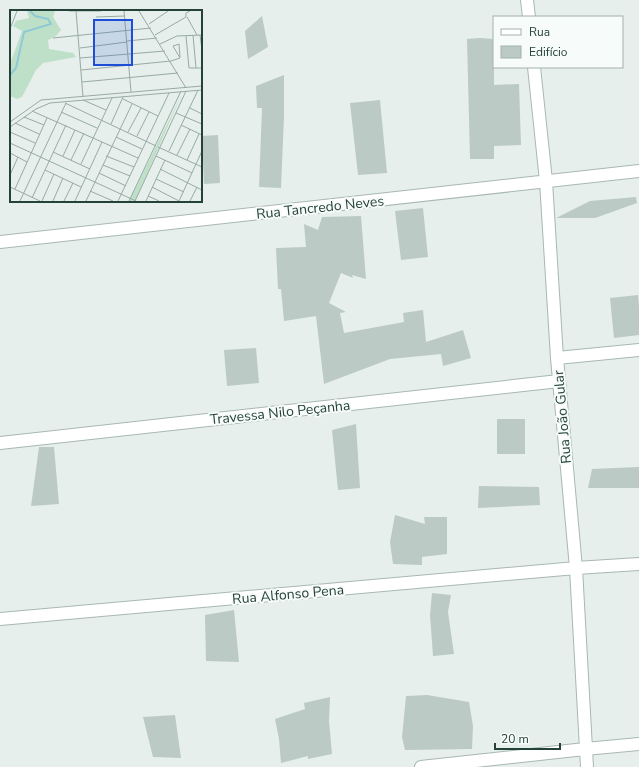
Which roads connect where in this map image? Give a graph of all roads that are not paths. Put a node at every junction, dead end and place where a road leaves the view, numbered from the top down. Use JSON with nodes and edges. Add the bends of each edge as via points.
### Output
{"nodes":[{"id":1,"x":527,"y":0,"type":"edge"},
{"id":2,"x":529,"y":16,"type":"edge"},
{"id":3,"x":534,"y":68,"type":"edge"},
{"id":4,"x":639,"y":171,"type":"edge"},
{"id":5,"x":546,"y":182,"type":"junction"},
{"id":6,"x":0,"y":242,"type":"edge"},
{"id":7,"x":639,"y":350,"type":"edge"},
{"id":8,"x":557,"y":358,"type":"junction"},
{"id":9,"x":559,"y":381,"type":"junction"},
{"id":10,"x":0,"y":443,"type":"edge"},
{"id":11,"x":639,"y":564,"type":"edge"},
{"id":12,"x":576,"y":568,"type":"junction"},
{"id":13,"x":0,"y":619,"type":"edge"},
{"id":14,"x":639,"y":744,"type":"edge"},
{"id":15,"x":585,"y":748,"type":"junction"},
{"id":16,"x":421,"y":767,"type":"edge"},
{"id":17,"x":587,"y":767,"type":"edge"}],
"edges":[{"from":1,"to":2,"type":"street"},
{"from":3,"to":5,"type":"street","name":"Rua João Gular"},
{"from":4,"to":5,"type":"street","name":"Rua Tancredo Neves"},
{"from":5,"to":6,"type":"street","name":"Rua Tancredo Neves"},
{"from":5,"to":8,"type":"street","name":"Rua João Gular"},
{"from":7,"to":8,"type":"street"},
{"from":8,"to":9,"type":"street","name":"Rua João Gular"},
{"from":9,"to":10,"type":"street","name":"Travessa Nilo Peçanha"},
{"from":9,"to":12,"type":"street","name":"Rua João Gular"},
{"from":11,"to":12,"type":"street","name":"Rua Alfonso Pena"},
{"from":12,"to":13,"type":"street","name":"Rua Alfonso Pena"},
{"from":12,"to":15,"type":"street","name":"Rua João Gular"},
{"from":14,"to":15,"type":"street"},
{"from":15,"to":16,"type":"street"},
{"from":15,"to":17,"type":"street","name":"Rua João Gular"}]}
